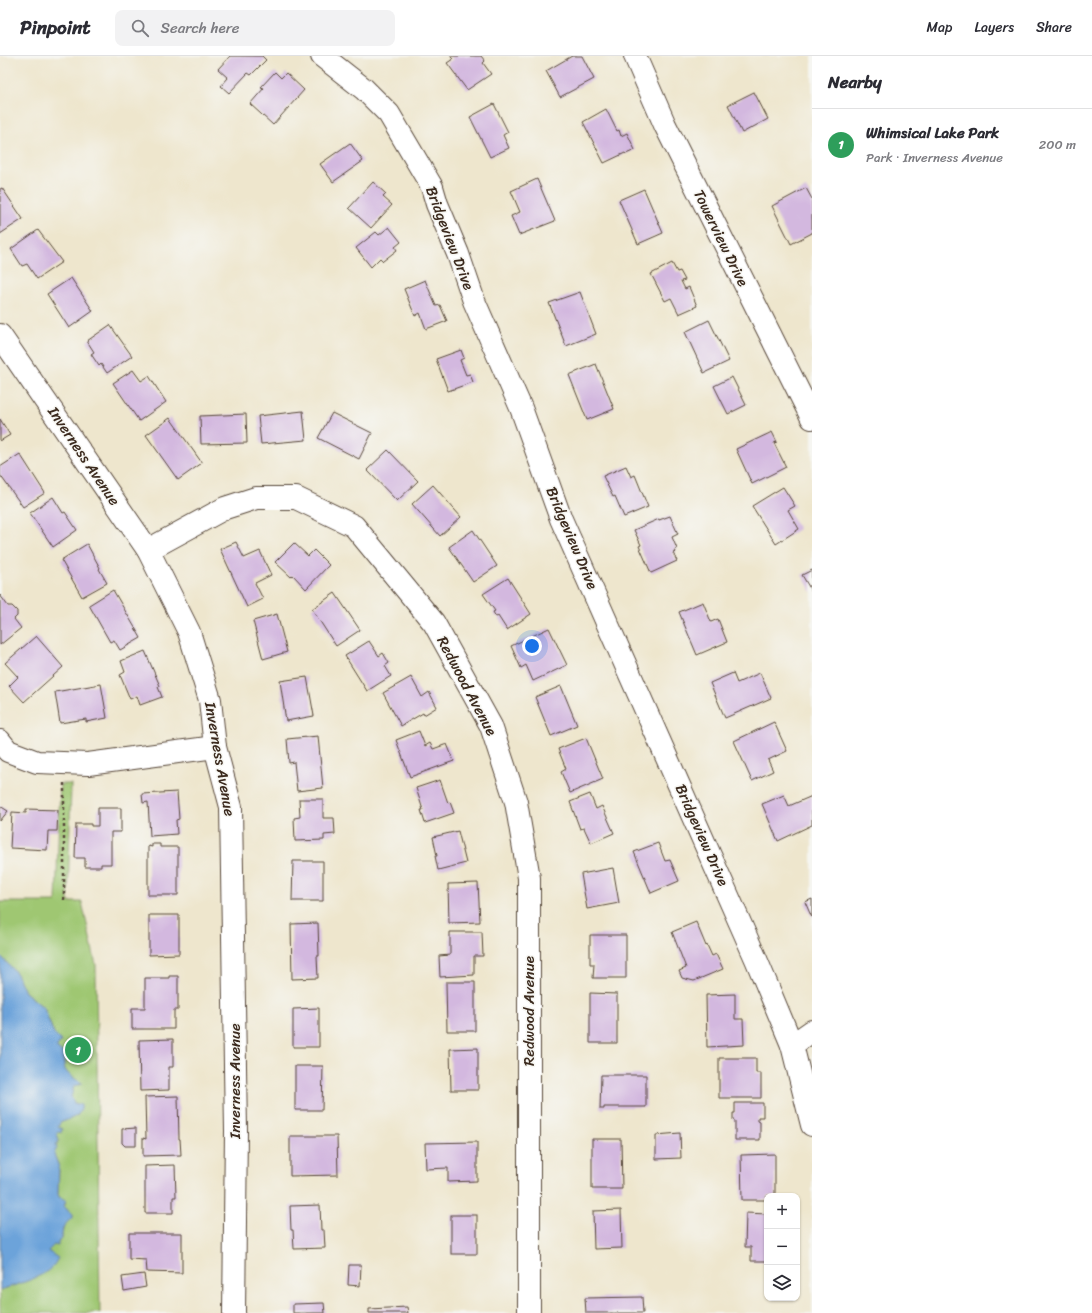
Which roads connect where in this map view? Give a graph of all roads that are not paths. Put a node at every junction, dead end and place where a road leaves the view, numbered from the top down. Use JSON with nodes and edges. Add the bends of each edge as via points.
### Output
{"nodes":[{"id":1,"x":322,"y":56,"type":"edge"},
{"id":2,"x":636,"y":56,"type":"edge"},
{"id":3,"x":0,"y":335,"type":"edge"},
{"id":4,"x":812,"y":418,"type":"edge"},
{"id":5,"x":148,"y":550,"type":"junction"},
{"id":6,"x":0,"y":741,"type":"edge"},
{"id":7,"x":215,"y":747,"type":"junction"},
{"id":8,"x":812,"y":1031,"type":"edge"},
{"id":9,"x":792,"y":1044,"type":"junction"},
{"id":10,"x":812,"y":1125,"type":"edge"},
{"id":11,"x":234,"y":1313,"type":"edge"},
{"id":12,"x":529,"y":1313,"type":"edge"}],
"edges":[{"from":1,"to":9,"type":"street","name":"Bridgeview Drive","via":[[364,89],[389,114],[432,186],[474,301],[521,408],[561,519]]},
{"from":2,"to":4,"type":"street","name":"Towerview Drive","via":[[665,125]]},
{"from":3,"to":5,"type":"street","name":"Inverness Avenue"},
{"from":5,"to":7,"type":"street","name":"Inverness Avenue","via":[[189,632],[210,700]]},
{"from":5,"to":12,"type":"street","name":"Redwood Avenue","via":[[225,508],[256,498],[296,498],[354,526],[434,623],[491,726],[516,802],[529,878]]},
{"from":6,"to":7,"type":"street","via":[[8,751],[37,762],[88,764]]},
{"from":7,"to":11,"type":"street","name":"Inverness Avenue","via":[[231,807],[236,1131]]},
{"from":8,"to":9,"type":"street"},
{"from":9,"to":10,"type":"street","name":"Bridgeview Drive"}]}
